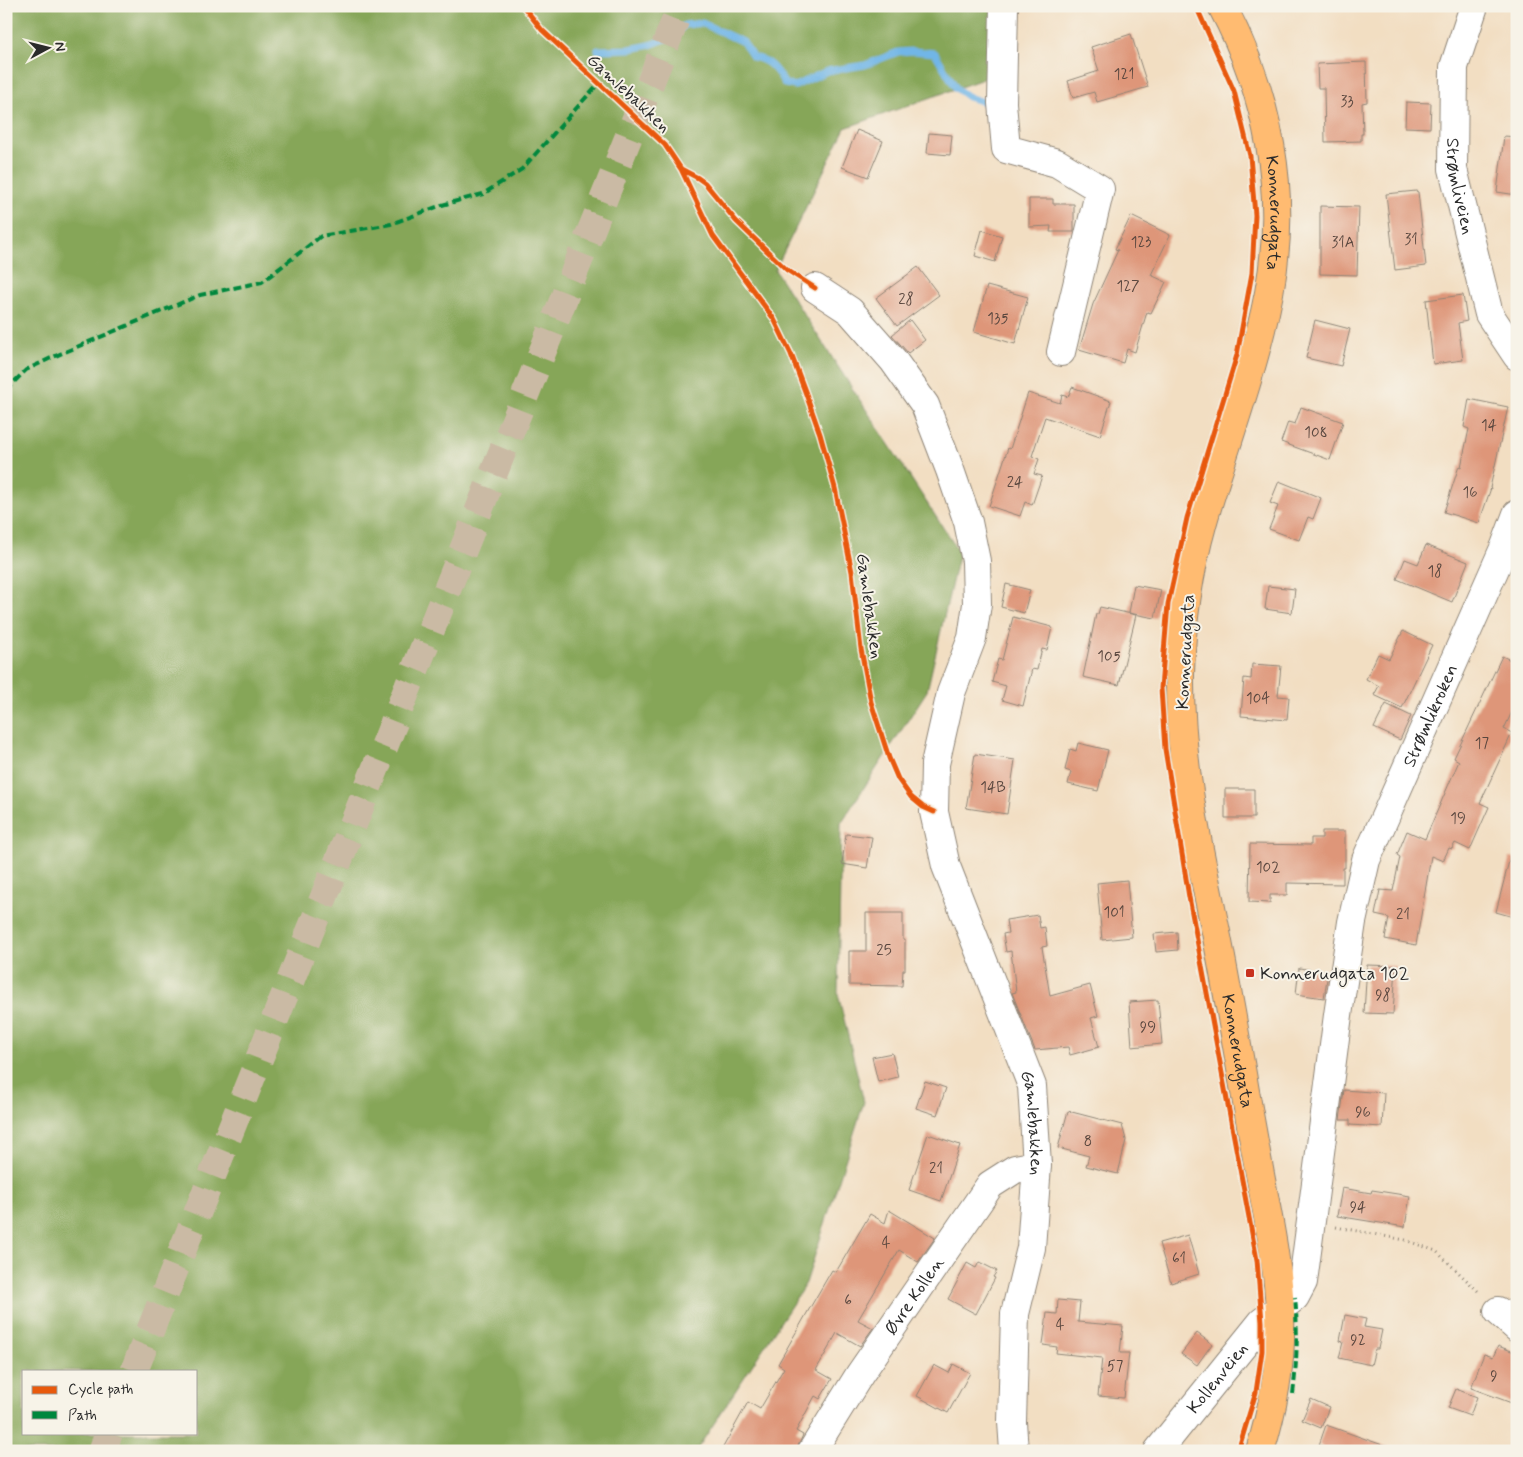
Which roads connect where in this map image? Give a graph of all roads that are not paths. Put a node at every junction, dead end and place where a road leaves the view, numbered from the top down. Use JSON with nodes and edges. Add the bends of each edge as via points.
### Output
{"nodes":[{"id":1,"x":1004,"y":6,"type":"edge"},
{"id":2,"x":1222,"y":6,"type":"edge"},
{"id":3,"x":1474,"y":6,"type":"edge"},
{"id":4,"x":815,"y":288,"type":"dead end"},
{"id":5,"x":1061,"y":352,"type":"dead end"},
{"id":6,"x":1517,"y":356,"type":"edge"},
{"id":7,"x":1517,"y":514,"type":"edge"},
{"id":8,"x":1038,"y":1165,"type":"junction"},
{"id":9,"x":1280,"y":1310,"type":"junction"},
{"id":10,"x":812,"y":1451,"type":"edge"},
{"id":11,"x":1014,"y":1451,"type":"edge"},
{"id":12,"x":1158,"y":1451,"type":"edge"},
{"id":13,"x":1260,"y":1451,"type":"edge"}],
"edges":[{"from":1,"to":5,"type":"street","via":[[1002,104],[1006,149],[1057,163],[1100,189]]},
{"from":2,"to":9,"type":"main road","name":"Konnerudgata","via":[[1245,55],[1265,117],[1275,181],[1275,248],[1260,332],[1202,525],[1189,585],[1181,651],[1181,714],[1190,809],[1218,942],[1273,1251]]},
{"from":3,"to":6,"type":"street","name":"Strømliveien","via":[[1454,67],[1453,169],[1489,314]]},
{"from":4,"to":8,"type":"street","name":"Gamlebakken","via":[[850,311],[893,360],[924,406],[968,522],[976,561],[977,604],[972,638],[951,693],[935,764],[934,812],[946,866],[1032,1086]]},
{"from":7,"to":9,"type":"street","name":"Strømlikroken","via":[[1502,555],[1366,860],[1352,922],[1338,1015],[1303,1282],[1296,1297]]},
{"from":8,"to":10,"type":"street","name":"Øvre Kollen","via":[[1015,1169],[990,1185],[860,1374]]},
{"from":8,"to":11,"type":"street","name":"Gamlebakken","via":[[1031,1248],[1015,1314]]},
{"from":9,"to":12,"type":"street","name":"Kollenveien","via":[[1262,1322]]},
{"from":9,"to":13,"type":"main road","name":"Konnerudgata","via":[[1278,1365],[1269,1422]]}]}
